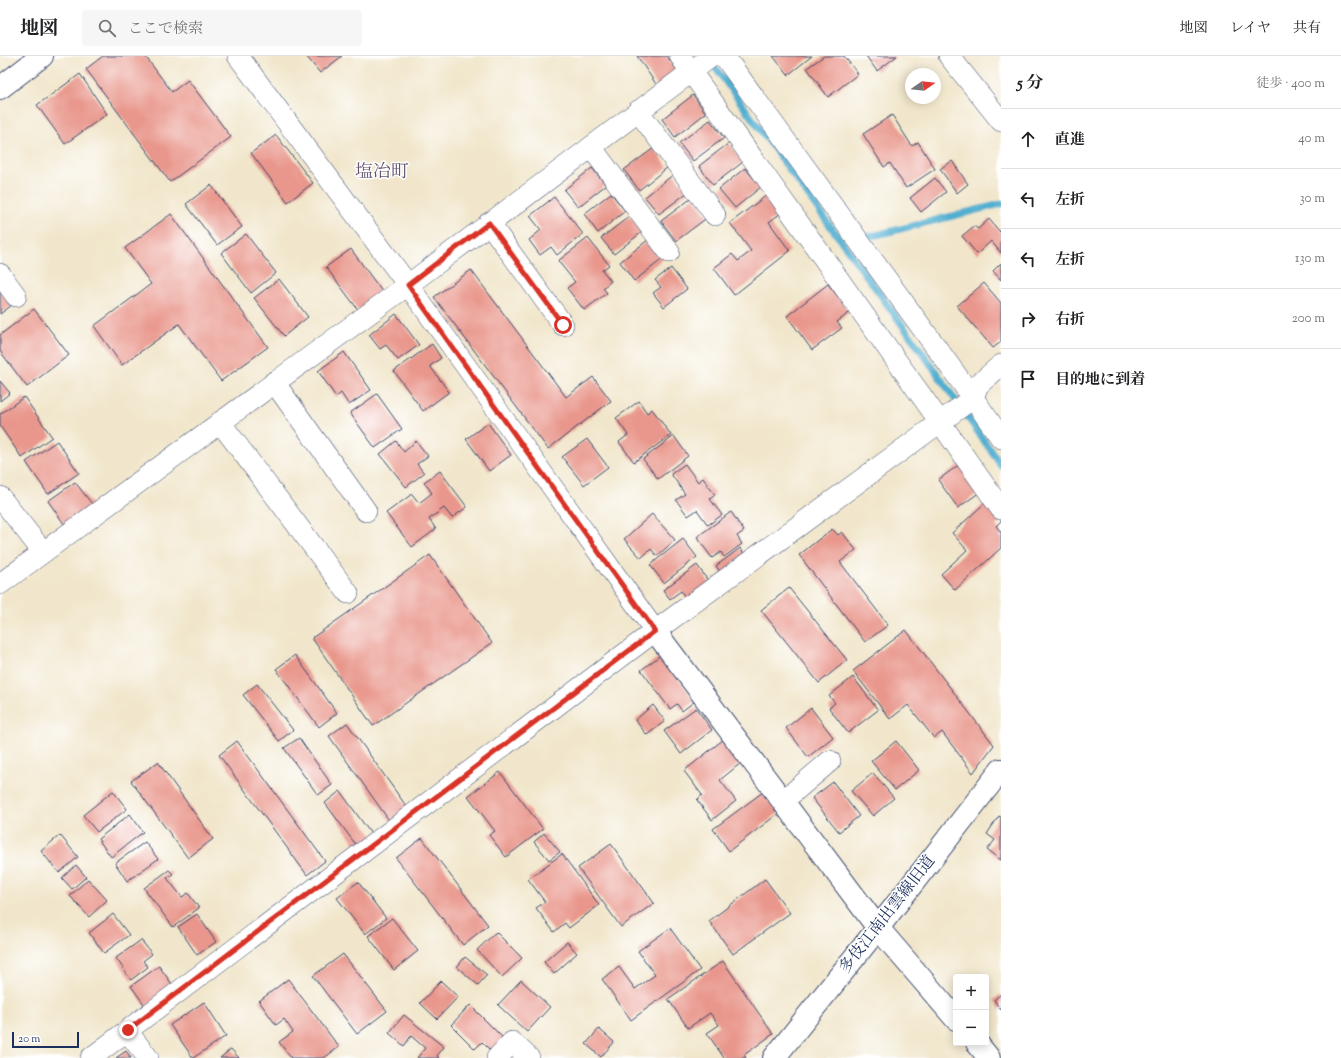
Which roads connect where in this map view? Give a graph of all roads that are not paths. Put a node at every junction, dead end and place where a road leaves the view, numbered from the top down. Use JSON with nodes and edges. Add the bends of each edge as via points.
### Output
{"nodes":[{"id":1,"x":42,"y":56,"type":"edge"},
{"id":2,"x":238,"y":56,"type":"edge"},
{"id":3,"x":712,"y":56,"type":"edge"},
{"id":4,"x":724,"y":56,"type":"edge"},
{"id":5,"x":949,"y":56,"type":"edge"},
{"id":6,"x":686,"y":64,"type":"edge"},
{"id":7,"x":0,"y":88,"type":"edge"},
{"id":8,"x":638,"y":111,"type":"junction"},
{"id":9,"x":1001,"y":121,"type":"edge"},
{"id":10,"x":591,"y":147,"type":"junction"},
{"id":11,"x":715,"y":215,"type":"dead end"},
{"id":12,"x":489,"y":223,"type":"junction"},
{"id":13,"x":669,"y":252,"type":"dead end"},
{"id":14,"x":0,"y":274,"type":"edge"},
{"id":15,"x":408,"y":285,"type":"junction"},
{"id":16,"x":16,"y":296,"type":"dead end"},
{"id":17,"x":563,"y":325,"type":"dead end"},
{"id":18,"x":1001,"y":365,"type":"edge"},
{"id":19,"x":274,"y":382,"type":"junction"},
{"id":20,"x":973,"y":398,"type":"junction"},
{"id":21,"x":220,"y":422,"type":"junction"},
{"id":22,"x":940,"y":422,"type":"junction"},
{"id":23,"x":1001,"y":438,"type":"edge"},
{"id":24,"x":0,"y":497,"type":"edge"},
{"id":25,"x":1001,"y":509,"type":"edge"},
{"id":26,"x":366,"y":511,"type":"dead end"},
{"id":27,"x":43,"y":552,"type":"junction"},
{"id":28,"x":0,"y":584,"type":"edge"},
{"id":29,"x":348,"y":593,"type":"dead end"},
{"id":30,"x":655,"y":631,"type":"junction"},
{"id":31,"x":830,"y":761,"type":"dead end"},
{"id":32,"x":1001,"y":770,"type":"edge"},
{"id":33,"x":782,"y":801,"type":"junction"},
{"id":34,"x":878,"y":928,"type":"junction"},
{"id":35,"x":953,"y":1016,"type":"edge"},
{"id":36,"x":128,"y":1030,"type":"junction"},
{"id":37,"x":979,"y":1046,"type":"edge"},
{"id":38,"x":91,"y":1058,"type":"edge"},
{"id":39,"x":148,"y":1058,"type":"edge"},
{"id":40,"x":497,"y":1058,"type":"edge"},
{"id":41,"x":529,"y":1058,"type":"edge"},
{"id":42,"x":774,"y":1058,"type":"edge"},
{"id":43,"x":989,"y":1058,"type":"edge"}],
"edges":[{"from":1,"to":7,"type":"street"},
{"from":2,"to":15,"type":"street"},
{"from":3,"to":6,"type":"street"},
{"from":4,"to":20,"type":"street"},
{"from":5,"to":9,"type":"street"},
{"from":6,"to":8,"type":"street"},
{"from":6,"to":22,"type":"street"},
{"from":8,"to":10,"type":"street"},
{"from":8,"to":11,"type":"street"},
{"from":10,"to":12,"type":"street"},
{"from":10,"to":13,"type":"street"},
{"from":12,"to":15,"type":"street"},
{"from":12,"to":17,"type":"street"},
{"from":14,"to":16,"type":"street"},
{"from":15,"to":19,"type":"street"},
{"from":15,"to":30,"type":"street"},
{"from":18,"to":20,"type":"street","via":[[978,385]]},
{"from":19,"to":21,"type":"street"},
{"from":19,"to":26,"type":"street"},
{"from":20,"to":22,"type":"street"},
{"from":20,"to":23,"type":"street"},
{"from":21,"to":27,"type":"street"},
{"from":21,"to":29,"type":"street"},
{"from":22,"to":25,"type":"street"},
{"from":22,"to":30,"type":"street"},
{"from":24,"to":27,"type":"street"},
{"from":27,"to":28,"type":"street"},
{"from":30,"to":33,"type":"street"},
{"from":30,"to":36,"type":"street"},
{"from":31,"to":33,"type":"street"},
{"from":32,"to":34,"type":"street","name":"多伎江南出雲線旧道"},
{"from":33,"to":34,"type":"street"},
{"from":34,"to":35,"type":"street"},
{"from":34,"to":42,"type":"street","name":"多伎江南出雲線旧道"},
{"from":36,"to":38,"type":"street"},
{"from":36,"to":39,"type":"street"},
{"from":37,"to":43,"type":"street"},
{"from":40,"to":41,"type":"street","via":[[512,1042]]}]}
